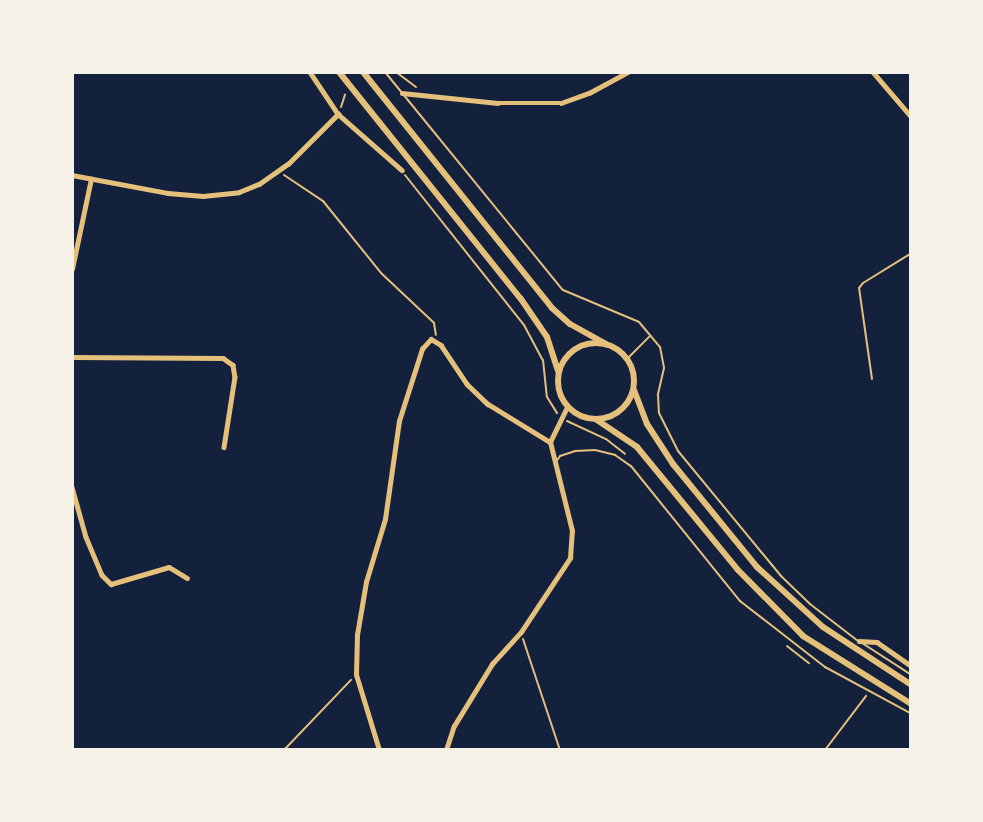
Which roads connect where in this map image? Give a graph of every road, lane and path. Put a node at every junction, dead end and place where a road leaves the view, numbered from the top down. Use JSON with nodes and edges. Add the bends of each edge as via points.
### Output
{"nodes":[{"id":1,"x":310,"y":72,"type":"edge"},
{"id":2,"x":339,"y":72,"type":"edge"},
{"id":3,"x":363,"y":72,"type":"edge"},
{"id":4,"x":385,"y":72,"type":"edge"},
{"id":5,"x":396,"y":72,"type":"edge"},
{"id":6,"x":628,"y":72,"type":"edge"},
{"id":7,"x":873,"y":72,"type":"edge"},
{"id":8,"x":402,"y":93,"type":"junction"},
{"id":9,"x":344,"y":95,"type":"dead end"},
{"id":10,"x":428,"y":96,"type":"junction"},
{"id":11,"x":338,"y":114,"type":"junction"},
{"id":12,"x":910,"y":115,"type":"edge"},
{"id":13,"x":402,"y":170,"type":"dead end"},
{"id":14,"x":278,"y":171,"type":"junction"},
{"id":15,"x":72,"y":175,"type":"edge"},
{"id":16,"x":91,"y":179,"type":"junction"},
{"id":17,"x":910,"y":254,"type":"edge"},
{"id":18,"x":72,"y":269,"type":"edge"},
{"id":19,"x":650,"y":336,"type":"junction"},
{"id":20,"x":434,"y":340,"type":"junction"},
{"id":21,"x":606,"y":344,"type":"junction"},
{"id":22,"x":72,"y":357,"type":"edge"},
{"id":23,"x":628,"y":359,"type":"junction"},
{"id":24,"x":558,"y":370,"type":"junction"},
{"id":25,"x":872,"y":379,"type":"dead end"},
{"id":26,"x":634,"y":390,"type":"junction"},
{"id":27,"x":567,"y":407,"type":"junction"},
{"id":28,"x":598,"y":420,"type":"junction"},
{"id":29,"x":550,"y":442,"type":"junction"},
{"id":30,"x":224,"y":446,"type":"dead end"},
{"id":31,"x":555,"y":464,"type":"junction"},
{"id":32,"x":72,"y":487,"type":"edge"},
{"id":33,"x":187,"y":578,"type":"dead end"},
{"id":34,"x":521,"y":632,"type":"junction"},
{"id":35,"x":859,"y":641,"type":"junction"},
{"id":36,"x":910,"y":665,"type":"edge"},
{"id":37,"x":910,"y":674,"type":"edge"},
{"id":38,"x":356,"y":675,"type":"junction"},
{"id":39,"x":910,"y":684,"type":"edge"},
{"id":40,"x":870,"y":690,"type":"junction"},
{"id":41,"x":910,"y":703,"type":"edge"},
{"id":42,"x":910,"y":713,"type":"edge"},
{"id":43,"x":284,"y":750,"type":"edge"},
{"id":44,"x":379,"y":750,"type":"edge"},
{"id":45,"x":446,"y":750,"type":"edge"},
{"id":46,"x":560,"y":750,"type":"edge"},
{"id":47,"x":825,"y":750,"type":"edge"}],
"edges":[{"from":1,"to":11,"type":"street"},
{"from":2,"to":24,"type":"main road","via":[[521,299],[546,337]]},
{"from":3,"to":21,"type":"main road","via":[[552,308],[570,324]]},
{"from":4,"to":8,"type":"lane"},
{"from":5,"to":10,"type":"path"},
{"from":6,"to":10,"type":"street","via":[[588,93],[560,103],[497,103]]},
{"from":7,"to":12,"type":"street"},
{"from":8,"to":10,"type":"street"},
{"from":8,"to":19,"type":"lane","via":[[563,290],[639,322]]},
{"from":9,"to":11,"type":"path"},
{"from":11,"to":13,"type":"street"},
{"from":11,"to":14,"type":"street"},
{"from":14,"to":16,"type":"street","via":[[239,192],[203,196]]},
{"from":14,"to":20,"type":"path","via":[[323,201],[374,266],[434,323],[437,333]]},
{"from":15,"to":16,"type":"street"},
{"from":16,"to":18,"type":"street"},
{"from":17,"to":25,"type":"lane","via":[[859,288]]},
{"from":19,"to":23,"type":"lane"},
{"from":19,"to":35,"type":"lane","via":[[660,346],[664,359],[658,395],[659,413],[678,451],[781,576],[810,604]]},
{"from":20,"to":29,"type":"street","via":[[441,345],[467,384],[488,404]]},
{"from":20,"to":38,"type":"street","via":[[431,339],[422,349],[399,422],[385,519],[366,582],[357,635]]},
{"from":21,"to":23,"type":"main road"},
{"from":21,"to":24,"type":"main road","via":[[579,346],[566,356]]},
{"from":22,"to":30,"type":"street","via":[[223,358],[233,365],[235,377]]},
{"from":23,"to":26,"type":"main road"},
{"from":24,"to":27,"type":"main road","via":[[558,389]]},
{"from":26,"to":28,"type":"main road","via":[[627,404],[612,417]]},
{"from":26,"to":39,"type":"main road","via":[[647,424],[673,464],[757,567],[823,627]]},
{"from":27,"to":28,"type":"main road","via":[[581,417]]},
{"from":27,"to":29,"type":"street"},
{"from":28,"to":41,"type":"main road","via":[[637,447],[738,570],[803,636]]},
{"from":29,"to":31,"type":"street"},
{"from":31,"to":34,"type":"street","via":[[572,531],[570,558]]},
{"from":31,"to":40,"type":"lane","via":[[560,456],[595,450],[615,455],[631,466],[740,601],[825,666]]},
{"from":32,"to":33,"type":"street","via":[[86,537],[102,574],[111,584],[168,567]]},
{"from":34,"to":45,"type":"street","via":[[492,664],[454,726]]},
{"from":34,"to":46,"type":"path"},
{"from":35,"to":36,"type":"street","via":[[878,642]]},
{"from":35,"to":37,"type":"lane"},
{"from":38,"to":43,"type":"path"},
{"from":38,"to":44,"type":"street"},
{"from":40,"to":42,"type":"lane"},
{"from":40,"to":47,"type":"path"}]}
